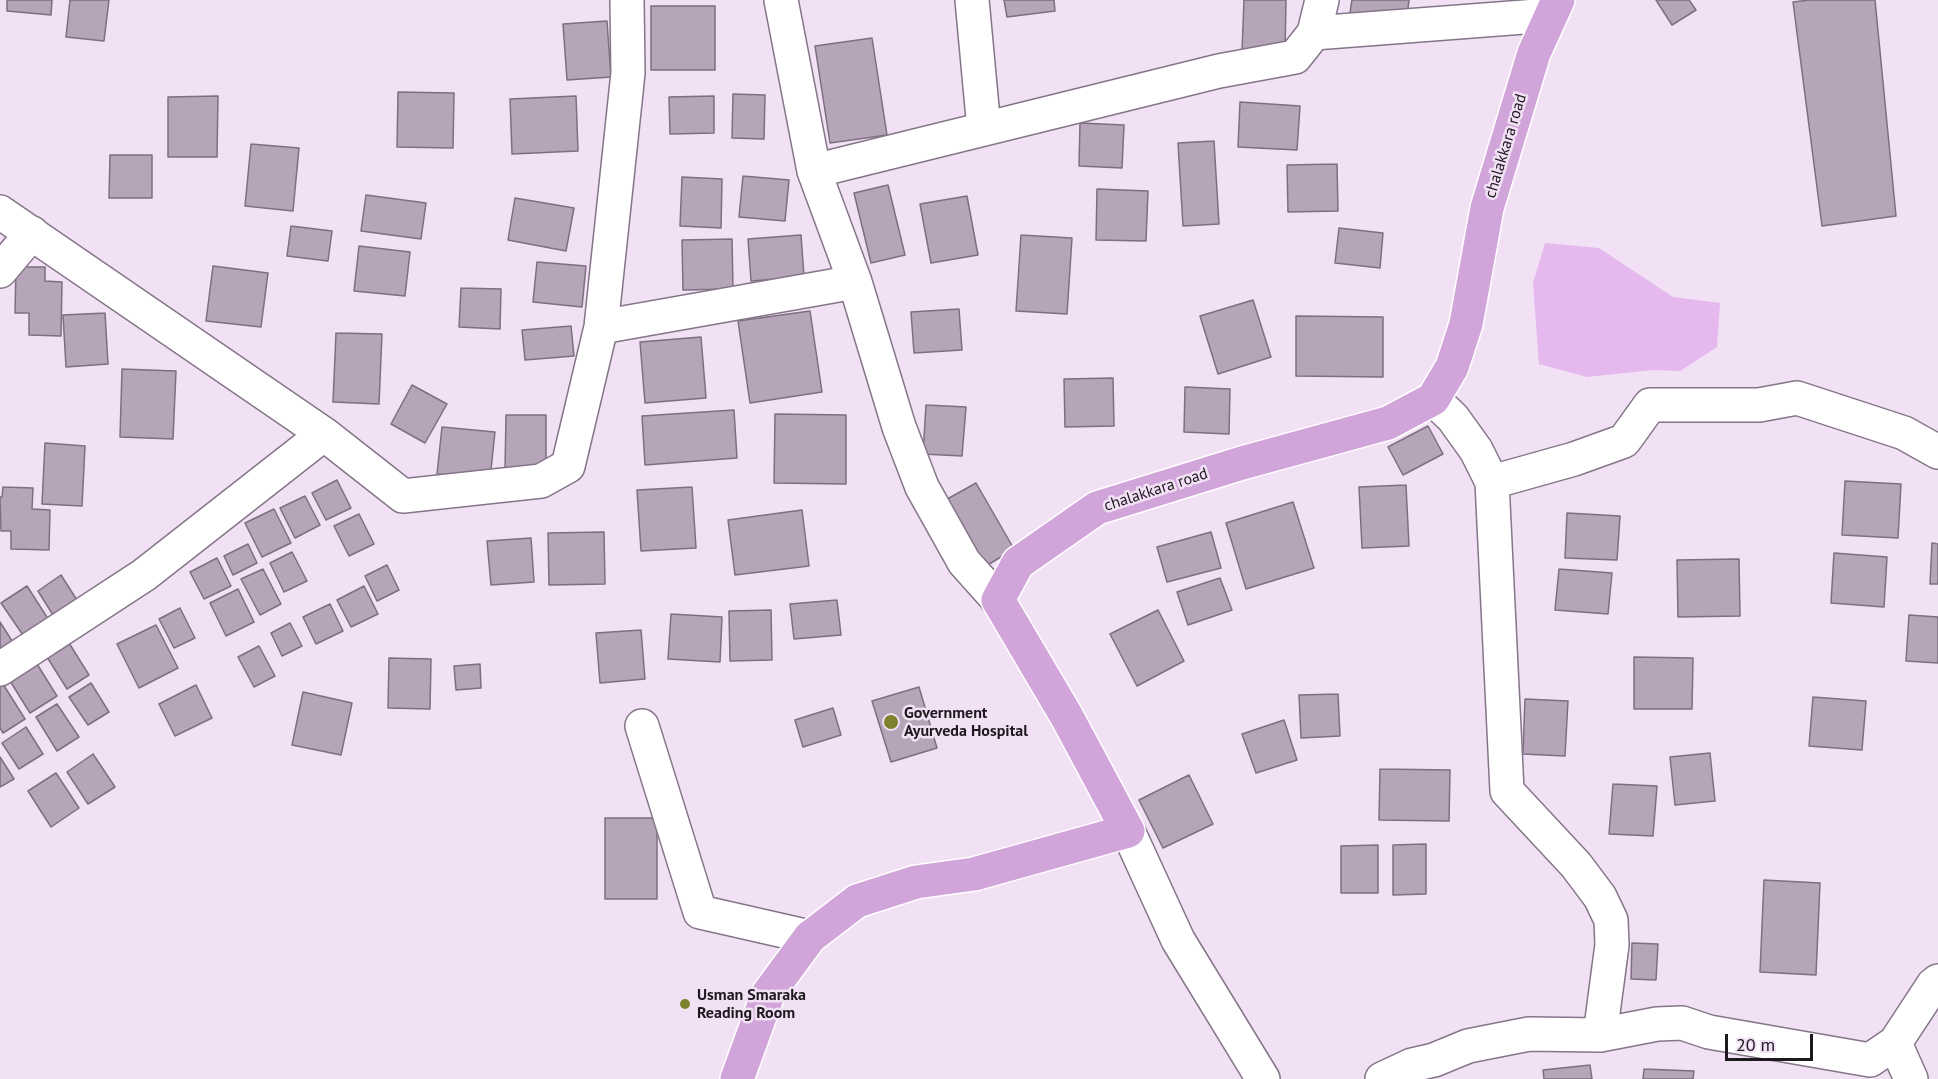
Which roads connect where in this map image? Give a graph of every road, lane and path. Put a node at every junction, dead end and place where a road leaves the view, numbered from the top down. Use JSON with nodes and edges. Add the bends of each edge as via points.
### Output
{"nodes":[{"id":1,"x":627,"y":0,"type":"edge"},
{"id":2,"x":781,"y":0,"type":"edge"},
{"id":3,"x":972,"y":0,"type":"edge"},
{"id":4,"x":1322,"y":0,"type":"edge"},
{"id":5,"x":1554,"y":7,"type":"edge"},
{"id":6,"x":1314,"y":33,"type":"junction"},
{"id":7,"x":984,"y":129,"type":"junction"},
{"id":8,"x":814,"y":171,"type":"junction"},
{"id":9,"x":0,"y":212,"type":"edge"},
{"id":10,"x":32,"y":233,"type":"junction"},
{"id":11,"x":0,"y":271,"type":"edge"},
{"id":12,"x":855,"y":282,"type":"junction"},
{"id":13,"x":601,"y":327,"type":"junction"},
{"id":14,"x":1433,"y":399,"type":"junction"},
{"id":15,"x":324,"y":434,"type":"junction"},
{"id":16,"x":1938,"y":452,"type":"edge"},
{"id":17,"x":1492,"y":482,"type":"junction"},
{"id":18,"x":998,"y":600,"type":"junction"},
{"id":19,"x":0,"y":669,"type":"edge"},
{"id":20,"x":642,"y":726,"type":"dead end"},
{"id":21,"x":1128,"y":831,"type":"junction"},
{"id":22,"x":810,"y":937,"type":"junction"},
{"id":23,"x":1938,"y":981,"type":"edge"},
{"id":24,"x":1600,"y":1035,"type":"junction"},
{"id":25,"x":1895,"y":1043,"type":"junction"},
{"id":26,"x":736,"y":1079,"type":"edge"},
{"id":27,"x":1263,"y":1079,"type":"edge"},
{"id":28,"x":1382,"y":1079,"type":"edge"},
{"id":29,"x":1911,"y":1079,"type":"edge"}],
"edges":[{"from":1,"to":13,"type":"street","via":[[628,73]]},
{"from":2,"to":8,"type":"street"},
{"from":3,"to":7,"type":"street"},
{"from":4,"to":6,"type":"street"},
{"from":5,"to":6,"type":"street"},
{"from":5,"to":14,"type":"main road","name":"chalakkara road","via":[[1533,53],[1487,208],[1466,324],[1452,367]]},
{"from":6,"to":7,"type":"street","via":[[1295,57],[1219,71]]},
{"from":7,"to":8,"type":"street"},
{"from":8,"to":12,"type":"street"},
{"from":9,"to":10,"type":"street"},
{"from":10,"to":11,"type":"street"},
{"from":10,"to":15,"type":"street"},
{"from":12,"to":13,"type":"street"},
{"from":12,"to":18,"type":"street","via":[[899,427],[922,486],[964,562]]},
{"from":13,"to":15,"type":"street","via":[[568,466],[541,481],[403,496]]},
{"from":14,"to":17,"type":"street","via":[[1454,418]]},
{"from":14,"to":18,"type":"main road","name":"chalakkara road","via":[[1388,423],[1097,508],[1018,563]]},
{"from":15,"to":19,"type":"street","via":[[144,575]]},
{"from":16,"to":17,"type":"street","via":[[1904,433],[1797,398],[1758,405],[1650,405],[1624,441]]},
{"from":17,"to":24,"type":"street","via":[[1507,790],[1576,865],[1600,897],[1611,920],[1612,945]]},
{"from":18,"to":21,"type":"main road"},
{"from":20,"to":22,"type":"street","via":[[700,912]]},
{"from":21,"to":22,"type":"main road","via":[[974,874],[916,882],[857,901]]},
{"from":21,"to":27,"type":"street","via":[[1178,940]]},
{"from":22,"to":26,"type":"main road","via":[[768,994]]},
{"from":23,"to":25,"type":"street"},
{"from":24,"to":25,"type":"street","via":[[1682,1023],[1709,1032],[1870,1060]]},
{"from":24,"to":28,"type":"street","via":[[1529,1034],[1468,1046]]},
{"from":25,"to":29,"type":"street"}]}
